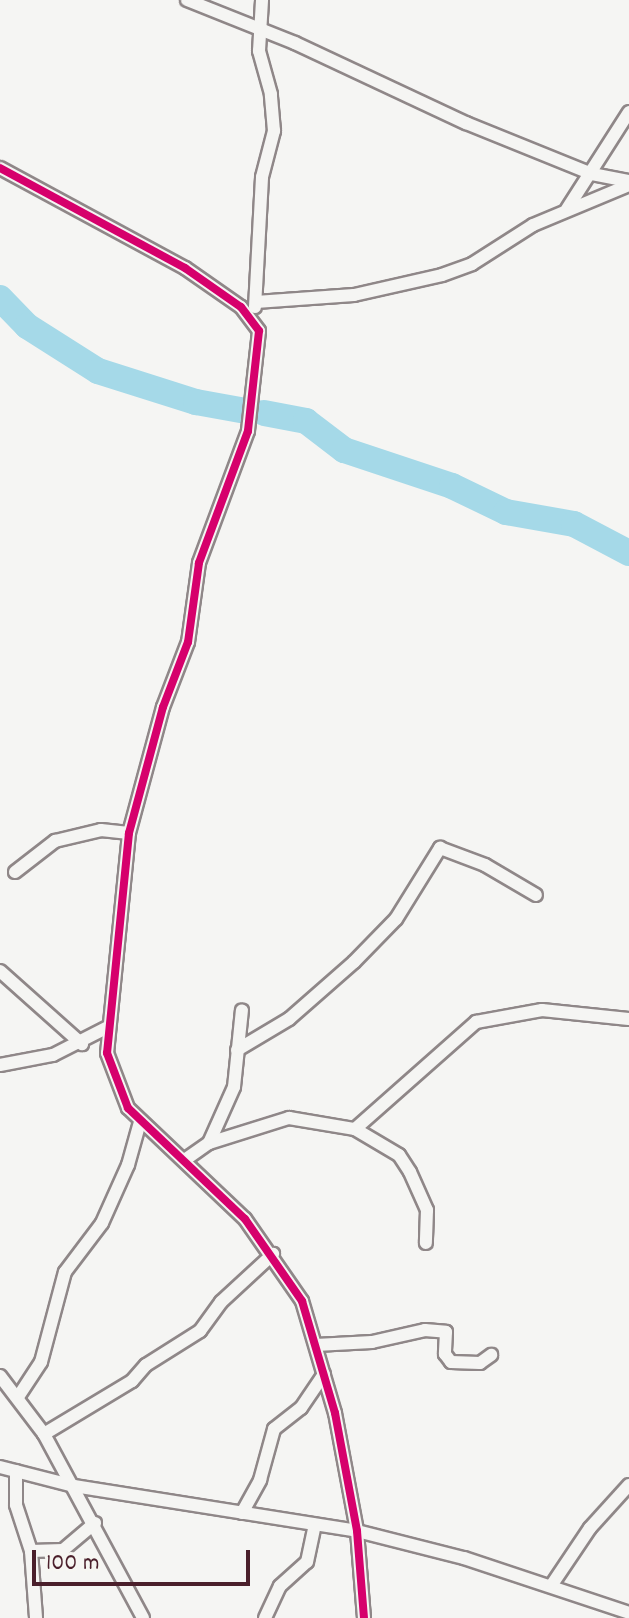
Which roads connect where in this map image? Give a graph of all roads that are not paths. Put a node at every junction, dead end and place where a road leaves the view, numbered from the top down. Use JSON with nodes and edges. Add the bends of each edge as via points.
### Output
{"nodes":[{"id":1,"x":187,"y":0,"type":"edge"},
{"id":2,"x":262,"y":0,"type":"edge"},
{"id":3,"x":261,"y":31,"type":"junction"},
{"id":4,"x":629,"y":112,"type":"edge"},
{"id":5,"x":0,"y":168,"type":"edge"},
{"id":6,"x":592,"y":174,"type":"junction"},
{"id":7,"x":629,"y":183,"type":"edge"},
{"id":8,"x":567,"y":209,"type":"junction"},
{"id":9,"x":256,"y":302,"type":"junction"},
{"id":10,"x":253,"y":318,"type":"junction"},
{"id":11,"x":129,"y":833,"type":"junction"},
{"id":12,"x":15,"y":872,"type":"dead end"},
{"id":13,"x":536,"y":895,"type":"dead end"},
{"id":14,"x":0,"y":971,"type":"edge"},
{"id":15,"x":242,"y":1010,"type":"dead end"},
{"id":16,"x":629,"y":1019,"type":"edge"},
{"id":17,"x":108,"y":1027,"type":"junction"},
{"id":18,"x":82,"y":1044,"type":"junction"},
{"id":19,"x":237,"y":1050,"type":"junction"},
{"id":20,"x":0,"y":1065,"type":"edge"},
{"id":21,"x":140,"y":1122,"type":"junction"},
{"id":22,"x":355,"y":1129,"type":"junction"},
{"id":23,"x":209,"y":1143,"type":"junction"},
{"id":24,"x":186,"y":1159,"type":"junction"},
{"id":25,"x":426,"y":1243,"type":"dead end"},
{"id":26,"x":273,"y":1254,"type":"junction"},
{"id":27,"x":316,"y":1345,"type":"junction"},
{"id":28,"x":491,"y":1355,"type":"dead end"},
{"id":29,"x":324,"y":1374,"type":"junction"},
{"id":30,"x":0,"y":1376,"type":"edge"},
{"id":31,"x":18,"y":1397,"type":"junction"},
{"id":32,"x":44,"y":1434,"type":"junction"},
{"id":33,"x":0,"y":1467,"type":"edge"},
{"id":34,"x":16,"y":1471,"type":"junction"},
{"id":35,"x":629,"y":1485,"type":"edge"},
{"id":36,"x":74,"y":1486,"type":"junction"},
{"id":37,"x":242,"y":1513,"type":"junction"},
{"id":38,"x":95,"y":1523,"type":"junction"},
{"id":39,"x":315,"y":1525,"type":"junction"},
{"id":40,"x":357,"y":1531,"type":"junction"},
{"id":41,"x":31,"y":1551,"type":"junction"},
{"id":42,"x":551,"y":1586,"type":"junction"},
{"id":43,"x":629,"y":1613,"type":"edge"},
{"id":44,"x":36,"y":1618,"type":"edge"},
{"id":45,"x":143,"y":1618,"type":"edge"},
{"id":46,"x":265,"y":1618,"type":"edge"},
{"id":47,"x":364,"y":1618,"type":"edge"}],
"edges":[{"from":1,"to":3,"type":"street"},
{"from":2,"to":3,"type":"street"},
{"from":3,"to":6,"type":"street"},
{"from":3,"to":9,"type":"street","via":[[260,63],[274,116],[262,177]]},
{"from":4,"to":6,"type":"street"},
{"from":5,"to":10,"type":"street","via":[[185,268]]},
{"from":6,"to":7,"type":"street"},
{"from":6,"to":8,"type":"street"},
{"from":7,"to":8,"type":"street"},
{"from":8,"to":9,"type":"street","via":[[442,275],[354,295]]},
{"from":9,"to":10,"type":"street"},
{"from":10,"to":11,"type":"street","via":[[260,346],[248,431],[199,563],[188,642],[163,707]]},
{"from":11,"to":12,"type":"street","via":[[101,830],[55,841]]},
{"from":11,"to":17,"type":"street"},
{"from":13,"to":19,"type":"street","via":[[485,865],[440,848],[396,919],[354,962],[289,1019]]},
{"from":14,"to":18,"type":"street"},
{"from":15,"to":19,"type":"street"},
{"from":16,"to":22,"type":"street","via":[[542,1010],[476,1022]]},
{"from":17,"to":18,"type":"street"},
{"from":17,"to":21,"type":"street","via":[[112,1077]]},
{"from":18,"to":20,"type":"street"},
{"from":19,"to":23,"type":"street","via":[[234,1087]]},
{"from":21,"to":24,"type":"street"},
{"from":21,"to":31,"type":"street","via":[[102,1223],[65,1272],[41,1362]]},
{"from":22,"to":23,"type":"street","via":[[289,1118]]},
{"from":22,"to":25,"type":"street","via":[[399,1155],[410,1172],[427,1210]]},
{"from":23,"to":24,"type":"street"},
{"from":24,"to":26,"type":"street"},
{"from":26,"to":27,"type":"street","via":[[302,1301]]},
{"from":26,"to":32,"type":"street","via":[[221,1302],[200,1331],[146,1365],[132,1381]]},
{"from":27,"to":28,"type":"street","via":[[372,1342],[425,1330],[446,1332],[445,1354],[451,1362],[480,1363]]},
{"from":27,"to":29,"type":"street"},
{"from":29,"to":37,"type":"street","via":[[301,1408],[274,1429],[260,1480]]},
{"from":29,"to":40,"type":"street"},
{"from":30,"to":31,"type":"street"},
{"from":31,"to":32,"type":"street"},
{"from":32,"to":36,"type":"street"},
{"from":33,"to":34,"type":"street"},
{"from":34,"to":36,"type":"street"},
{"from":34,"to":41,"type":"street","via":[[16,1505]]},
{"from":35,"to":42,"type":"street","via":[[590,1528]]},
{"from":36,"to":37,"type":"street"},
{"from":36,"to":38,"type":"street"},
{"from":37,"to":39,"type":"street"},
{"from":38,"to":41,"type":"street","via":[[63,1550]]},
{"from":38,"to":45,"type":"street"},
{"from":39,"to":40,"type":"street"},
{"from":39,"to":46,"type":"street","via":[[307,1562],[280,1586]]},
{"from":40,"to":42,"type":"street"},
{"from":40,"to":47,"type":"street"},
{"from":41,"to":44,"type":"street"},
{"from":42,"to":43,"type":"street"}]}
